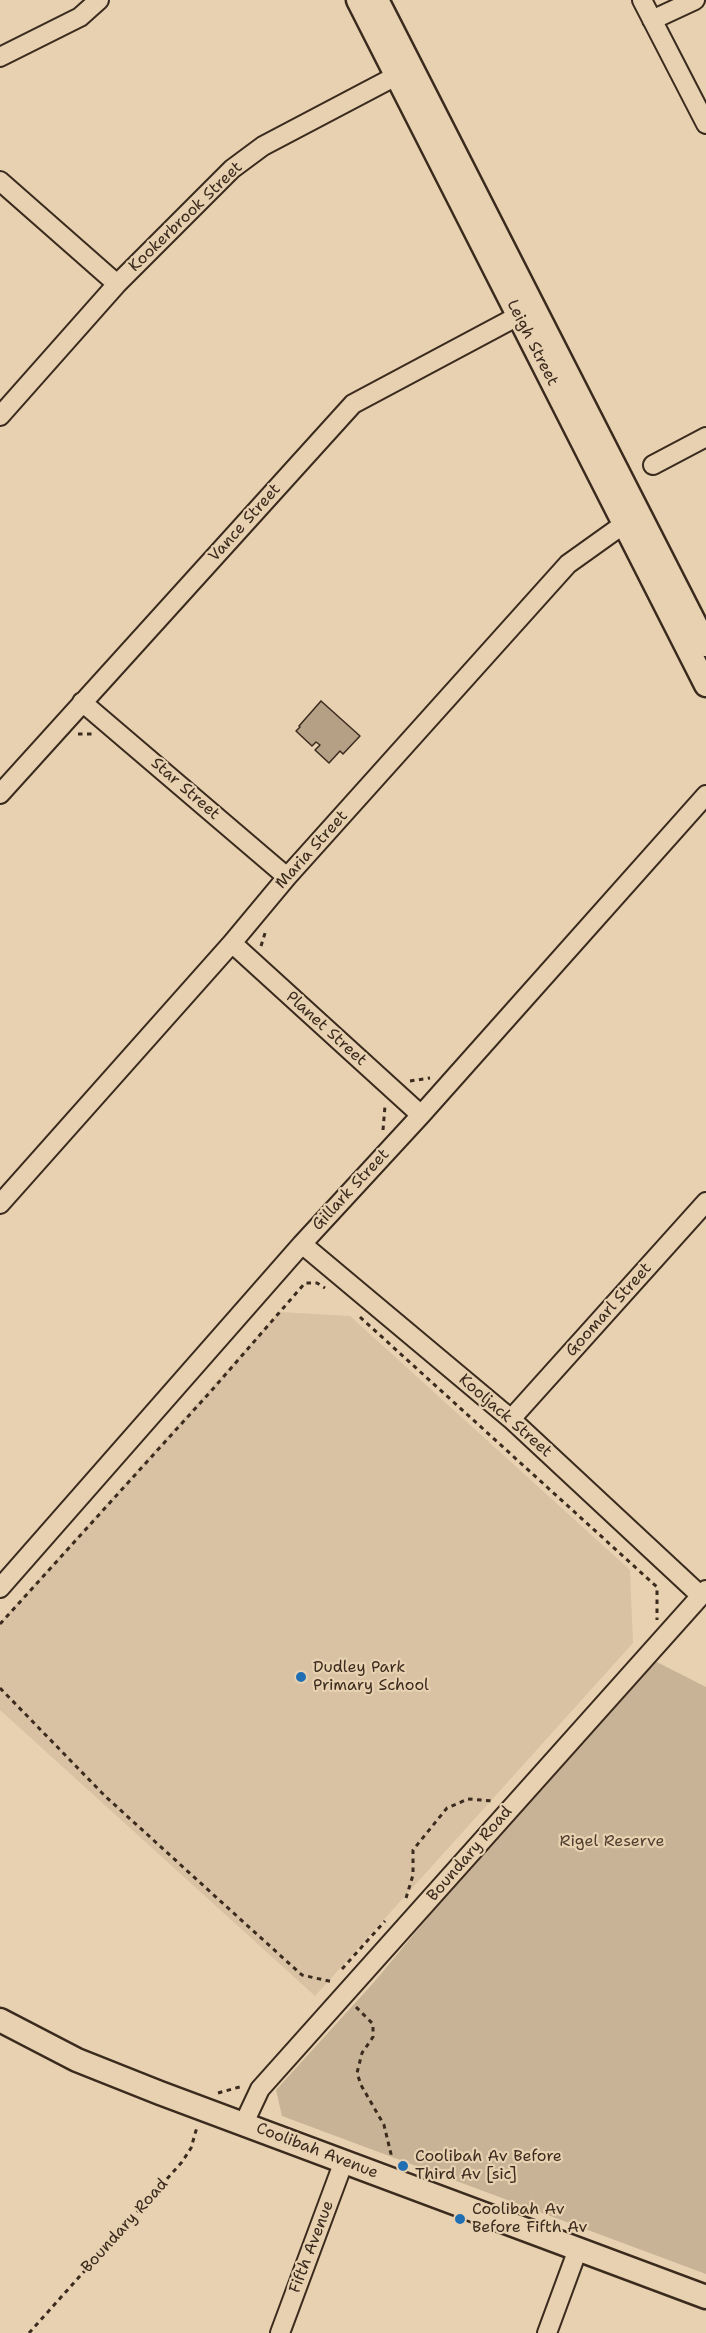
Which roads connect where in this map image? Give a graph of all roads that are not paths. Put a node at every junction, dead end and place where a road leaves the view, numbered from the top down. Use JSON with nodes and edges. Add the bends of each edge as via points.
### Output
{"nodes":[{"id":1,"x":99,"y":0,"type":"edge"},
{"id":2,"x":358,"y":0,"type":"edge"},
{"id":3,"x":376,"y":0,"type":"edge"},
{"id":4,"x":642,"y":0,"type":"edge"},
{"id":5,"x":695,"y":0,"type":"edge"},
{"id":6,"x":652,"y":20,"type":"junction"},
{"id":7,"x":0,"y":57,"type":"edge"},
{"id":8,"x":405,"y":74,"type":"junction"},
{"id":9,"x":706,"y":124,"type":"edge"},
{"id":10,"x":0,"y":181,"type":"edge"},
{"id":11,"x":117,"y":284,"type":"junction"},
{"id":12,"x":527,"y":314,"type":"junction"},
{"id":13,"x":0,"y":416,"type":"edge"},
{"id":14,"x":706,"y":437,"type":"edge"},
{"id":15,"x":653,"y":465,"type":"dead end"},
{"id":16,"x":633,"y":521,"type":"junction"},
{"id":17,"x":706,"y":645,"type":"edge"},
{"id":18,"x":706,"y":685,"type":"edge"},
{"id":19,"x":82,"y":702,"type":"junction"},
{"id":20,"x":0,"y":794,"type":"edge"},
{"id":21,"x":706,"y":795,"type":"edge"},
{"id":22,"x":288,"y":877,"type":"junction"},
{"id":23,"x":232,"y":943,"type":"junction"},
{"id":24,"x":421,"y":1115,"type":"junction"},
{"id":25,"x":706,"y":1202,"type":"edge"},
{"id":26,"x":0,"y":1204,"type":"edge"},
{"id":27,"x":302,"y":1244,"type":"junction"},
{"id":28,"x":511,"y":1419,"type":"junction"},
{"id":29,"x":0,"y":1588,"type":"edge"},
{"id":30,"x":703,"y":1593,"type":"edge"},
{"id":31,"x":0,"y":2020,"type":"edge"},
{"id":32,"x":244,"y":2123,"type":"junction"},
{"id":33,"x":344,"y":2161,"type":"junction"},
{"id":34,"x":578,"y":2248,"type":"junction"},
{"id":35,"x":706,"y":2296,"type":"edge"},
{"id":36,"x":280,"y":2333,"type":"edge"},
{"id":37,"x":547,"y":2333,"type":"edge"}],
"edges":[{"from":1,"to":7,"type":"street","via":[[80,17]]},
{"from":2,"to":8,"type":"street","name":"Leigh Street"},
{"from":3,"to":8,"type":"street","name":"Leigh Street"},
{"from":4,"to":6,"type":"street"},
{"from":5,"to":6,"type":"street"},
{"from":6,"to":9,"type":"street"},
{"from":8,"to":11,"type":"street","name":"Kookerbrook Street","via":[[263,146],[232,169]]},
{"from":8,"to":12,"type":"street","name":"Leigh Street"},
{"from":10,"to":11,"type":"street"},
{"from":11,"to":13,"type":"street","name":"Kookerbrook Street"},
{"from":12,"to":16,"type":"street","name":"Leigh Street"},
{"from":12,"to":19,"type":"street","name":"Vance Street","via":[[353,404]]},
{"from":14,"to":15,"type":"street"},
{"from":16,"to":17,"type":"street","name":"Leigh Street"},
{"from":16,"to":18,"type":"street","name":"Leigh Street"},
{"from":16,"to":22,"type":"street","name":"Maria Street","via":[[568,564]]},
{"from":19,"to":20,"type":"street","name":"Vance Street"},
{"from":19,"to":22,"type":"street","name":"Star Street"},
{"from":21,"to":24,"type":"street","name":"Gillark Street"},
{"from":22,"to":23,"type":"street","name":"Maria Street"},
{"from":23,"to":24,"type":"street","name":"Planet Street"},
{"from":23,"to":26,"type":"street","name":"Maria Street"},
{"from":24,"to":27,"type":"street","name":"Gillark Street"},
{"from":25,"to":28,"type":"street","name":"Goomarl Street"},
{"from":27,"to":28,"type":"street","name":"Kooljack Street"},
{"from":27,"to":29,"type":"street","name":"Gillark Street"},
{"from":28,"to":30,"type":"street","name":"Kooljack Street"},
{"from":30,"to":32,"type":"street","name":"Boundary Road","via":[[337,1989],[260,2089]]},
{"from":31,"to":32,"type":"street","name":"Coolibah Avenue","via":[[77,2060]]},
{"from":32,"to":33,"type":"street","name":"Coolibah Avenue"},
{"from":33,"to":34,"type":"street","name":"Coolibah Avenue"},
{"from":33,"to":36,"type":"street","name":"Fifth Avenue"},
{"from":34,"to":35,"type":"street","name":"Coolibah Avenue"},
{"from":34,"to":37,"type":"street"}]}
